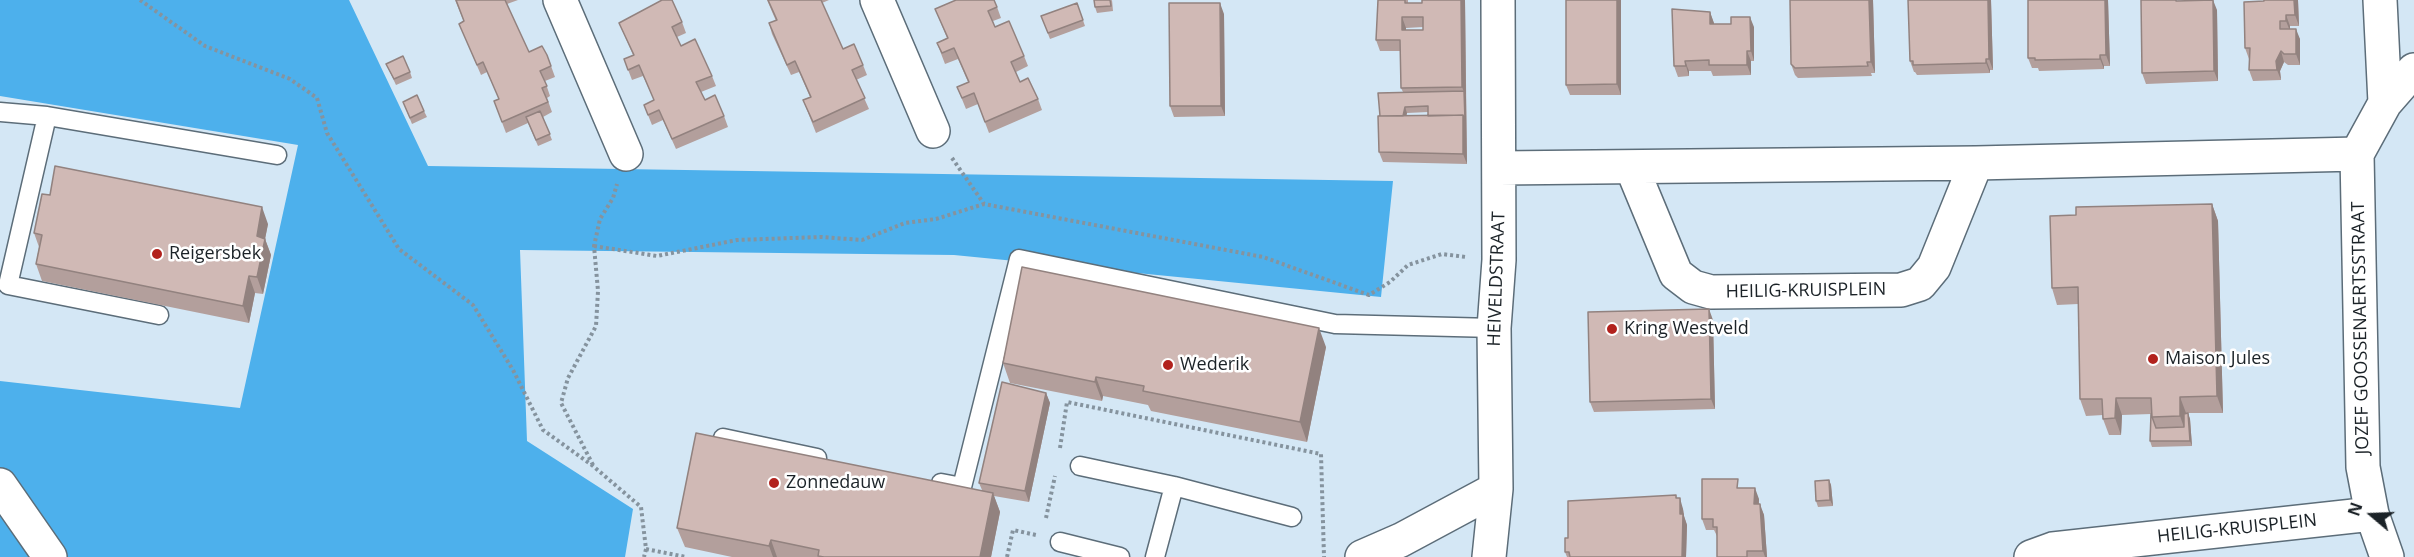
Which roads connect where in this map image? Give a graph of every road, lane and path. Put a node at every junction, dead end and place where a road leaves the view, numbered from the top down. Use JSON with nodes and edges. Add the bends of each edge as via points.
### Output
{"nodes":[{"id":1,"x":140,"y":0,"type":"edge"},
{"id":2,"x":560,"y":0,"type":"edge"},
{"id":3,"x":877,"y":0,"type":"edge"},
{"id":4,"x":1498,"y":0,"type":"edge"},
{"id":5,"x":2380,"y":0,"type":"edge"},
{"id":6,"x":2414,"y":70,"type":"edge"},
{"id":7,"x":2385,"y":103,"type":"junction"},
{"id":8,"x":0,"y":112,"type":"edge"},
{"id":9,"x":47,"y":116,"type":"junction"},
{"id":10,"x":933,"y":131,"type":"joint"},
{"id":11,"x":626,"y":154,"type":"joint"},
{"id":12,"x":2357,"y":154,"type":"junction"},
{"id":13,"x":277,"y":155,"type":"dead end"},
{"id":14,"x":1976,"y":163,"type":"junction"},
{"id":15,"x":1498,"y":168,"type":"junction"},
{"id":16,"x":1632,"y":168,"type":"junction"},
{"id":17,"x":984,"y":204,"type":"junction"},
{"id":18,"x":594,"y":246,"type":"junction"},
{"id":19,"x":1499,"y":260,"type":"junction"},
{"id":20,"x":159,"y":315,"type":"edge"},
{"id":21,"x":1494,"y":328,"type":"junction"},
{"id":22,"x":723,"y":438,"type":"edge"},
{"id":23,"x":1059,"y":452,"type":"dead end"},
{"id":24,"x":837,"y":462,"type":"edge"},
{"id":25,"x":594,"y":466,"type":"junction"},
{"id":26,"x":1080,"y":466,"type":"dead end"},
{"id":27,"x":1056,"y":472,"type":"dead end"},
{"id":28,"x":928,"y":480,"type":"edge"},
{"id":29,"x":0,"y":485,"type":"edge"},
{"id":30,"x":1174,"y":486,"type":"junction"},
{"id":31,"x":1496,"y":489,"type":"junction"},
{"id":32,"x":2372,"y":514,"type":"junction"},
{"id":33,"x":1292,"y":517,"type":"dead end"},
{"id":34,"x":1045,"y":526,"type":"dead end"},
{"id":35,"x":1042,"y":536,"type":"dead end"},
{"id":36,"x":1060,"y":542,"type":"dead end"},
{"id":37,"x":646,"y":549,"type":"junction"},
{"id":38,"x":50,"y":557,"type":"edge"},
{"id":39,"x":644,"y":557,"type":"edge"},
{"id":40,"x":686,"y":557,"type":"edge"},
{"id":41,"x":1007,"y":557,"type":"edge"},
{"id":42,"x":1120,"y":557,"type":"edge"},
{"id":43,"x":1155,"y":557,"type":"edge"},
{"id":44,"x":1324,"y":557,"type":"edge"},
{"id":45,"x":1362,"y":557,"type":"edge"},
{"id":46,"x":1489,"y":557,"type":"edge"},
{"id":47,"x":2031,"y":557,"type":"edge"},
{"id":48,"x":2387,"y":557,"type":"edge"}],
"edges":[{"from":1,"to":25,"type":"path","via":[[205,46],[290,79],[317,98],[327,133],[399,249],[473,306],[513,370],[543,430]]},
{"from":2,"to":11,"type":"street"},
{"from":3,"to":10,"type":"street"},
{"from":4,"to":15,"type":"street","name":"HEIVELDSTRAAT"},
{"from":5,"to":7,"type":"street"},
{"from":6,"to":7,"type":"street","name":"JOZEF GOOSSENAERTSSTRAAT"},
{"from":7,"to":12,"type":"street","name":"JOZEF GOOSSENAERTSSTRAAT"},
{"from":8,"to":9,"type":"lane"},
{"from":9,"to":13,"type":"lane"},
{"from":9,"to":20,"type":"lane","via":[[8,285]]},
{"from":10,"to":17,"type":"path"},
{"from":11,"to":18,"type":"path","via":[[613,198],[600,219]]},
{"from":12,"to":14,"type":"street"},
{"from":12,"to":32,"type":"street","name":"JOZEF GOOSSENAERTSSTRAAT","via":[[2363,467]]},
{"from":14,"to":16,"type":"street"},
{"from":14,"to":16,"type":"street","name":"HEILIG-KRUISPLEIN","via":[[1934,267],[1920,284],[1901,290],[1711,292],[1693,287],[1676,274]]},
{"from":15,"to":16,"type":"street"},
{"from":15,"to":19,"type":"street","name":"HEIVELDSTRAAT"},
{"from":17,"to":18,"type":"path","via":[[936,219],[905,223],[862,240],[775,237],[737,240],[657,256]]},
{"from":17,"to":19,"type":"path","via":[[1263,257],[1369,295],[1408,265],[1442,254]]},
{"from":18,"to":25,"type":"path","via":[[596,326],[568,378],[561,403]]},
{"from":19,"to":21,"type":"street","name":"HEIVELDSTRAAT"},
{"from":21,"to":28,"type":"lane","via":[[1335,324],[1019,259],[962,487]]},
{"from":21,"to":31,"type":"street","name":"HEIVELDSTRAAT"},
{"from":22,"to":24,"type":"lane"},
{"from":23,"to":44,"type":"path","via":[[1067,402],[1322,454]]},
{"from":25,"to":37,"type":"path","via":[[641,507]]},
{"from":26,"to":30,"type":"lane"},
{"from":27,"to":34,"type":"path"},
{"from":29,"to":38,"type":"street"},
{"from":30,"to":33,"type":"lane"},
{"from":30,"to":43,"type":"lane"},
{"from":31,"to":45,"type":"street"},
{"from":31,"to":46,"type":"street","name":"HEIVELDSTRAAT"},
{"from":32,"to":47,"type":"street","name":"HEILIG-KRUISPLEIN","via":[[2053,549]]},
{"from":32,"to":48,"type":"street","name":"JOZEF GOOSSENAERTSSTRAAT"},
{"from":35,"to":41,"type":"path","via":[[1013,530]]},
{"from":36,"to":42,"type":"lane"},
{"from":37,"to":39,"type":"path"},
{"from":37,"to":40,"type":"path"}]}
